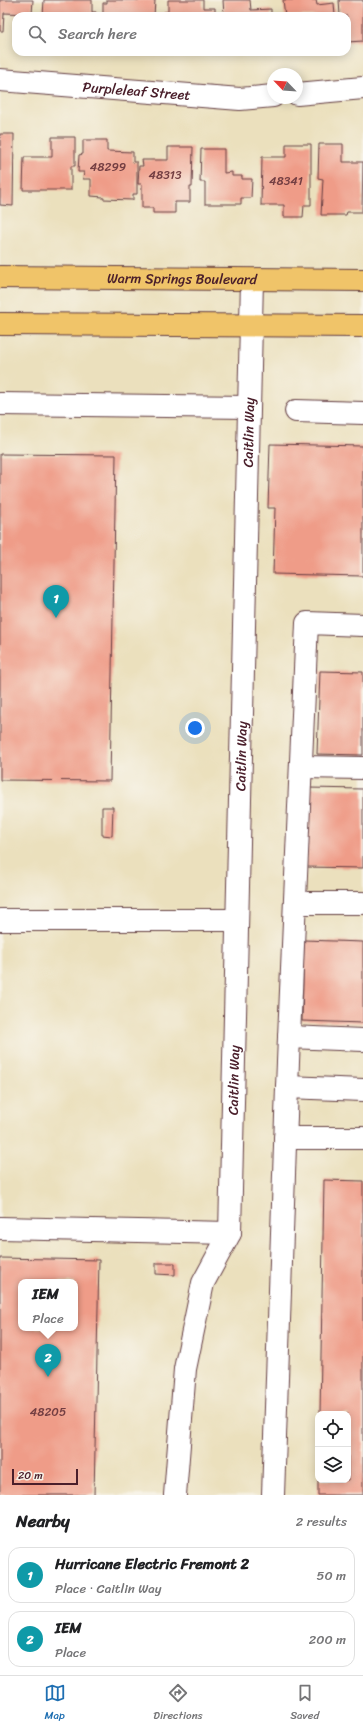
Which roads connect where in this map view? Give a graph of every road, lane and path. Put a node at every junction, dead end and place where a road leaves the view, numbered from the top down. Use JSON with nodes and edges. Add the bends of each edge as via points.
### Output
{"nodes":[{"id":1,"x":0,"y":80,"type":"edge"},
{"id":2,"x":363,"y":88,"type":"edge"},
{"id":3,"x":303,"y":93,"type":"edge"},
{"id":4,"x":267,"y":97,"type":"edge"},
{"id":5,"x":0,"y":277,"type":"edge"},
{"id":6,"x":252,"y":280,"type":"junction"},
{"id":7,"x":363,"y":280,"type":"edge"},
{"id":8,"x":0,"y":324,"type":"edge"},
{"id":9,"x":251,"y":326,"type":"junction"},
{"id":10,"x":363,"y":326,"type":"edge"},
{"id":11,"x":0,"y":404,"type":"edge"},
{"id":12,"x":249,"y":407,"type":"junction"},
{"id":13,"x":296,"y":411,"type":"dead end"},
{"id":14,"x":363,"y":413,"type":"edge"},
{"id":15,"x":363,"y":625,"type":"edge"},
{"id":16,"x":301,"y":767,"type":"junction"},
{"id":17,"x":363,"y":768,"type":"edge"},
{"id":18,"x":295,"y":903,"type":"junction"},
{"id":19,"x":363,"y":903,"type":"edge"},
{"id":20,"x":0,"y":920,"type":"edge"},
{"id":21,"x":238,"y":920,"type":"junction"},
{"id":22,"x":289,"y":1037,"type":"junction"},
{"id":23,"x":363,"y":1040,"type":"edge"},
{"id":24,"x":287,"y":1087,"type":"junction"},
{"id":25,"x":363,"y":1090,"type":"edge"},
{"id":26,"x":285,"y":1138,"type":"junction"},
{"id":27,"x":363,"y":1138,"type":"edge"},
{"id":28,"x":0,"y":1228,"type":"edge"},
{"id":29,"x":230,"y":1233,"type":"junction"},
{"id":30,"x":175,"y":1495,"type":"edge"},
{"id":31,"x":273,"y":1495,"type":"edge"}],
"edges":[{"from":1,"to":4,"type":"street","name":"Purpleleaf Street","via":[[240,99]]},
{"from":2,"to":3,"type":"street"},
{"from":5,"to":6,"type":"main road","name":"Warm Springs Boulevard"},
{"from":6,"to":7,"type":"main road","name":"Warm Springs Boulevard"},
{"from":6,"to":9,"type":"street","name":"Caitlin Way"},
{"from":8,"to":9,"type":"main road"},
{"from":9,"to":10,"type":"main road"},
{"from":9,"to":12,"type":"street","name":"Caitlin Way"},
{"from":11,"to":12,"type":"street"},
{"from":12,"to":21,"type":"street","name":"Caitlin Way"},
{"from":13,"to":14,"type":"street"},
{"from":15,"to":16,"type":"street","via":[[307,623]]},
{"from":16,"to":17,"type":"street"},
{"from":16,"to":18,"type":"street"},
{"from":18,"to":19,"type":"street"},
{"from":18,"to":22,"type":"street"},
{"from":20,"to":21,"type":"street"},
{"from":21,"to":29,"type":"street","name":"Caitlin Way"},
{"from":22,"to":23,"type":"street"},
{"from":22,"to":24,"type":"street"},
{"from":24,"to":25,"type":"street"},
{"from":24,"to":26,"type":"street"},
{"from":26,"to":27,"type":"street"},
{"from":26,"to":31,"type":"street"},
{"from":28,"to":29,"type":"street"},
{"from":29,"to":30,"type":"street","via":[[203,1283],[185,1369]]}]}
